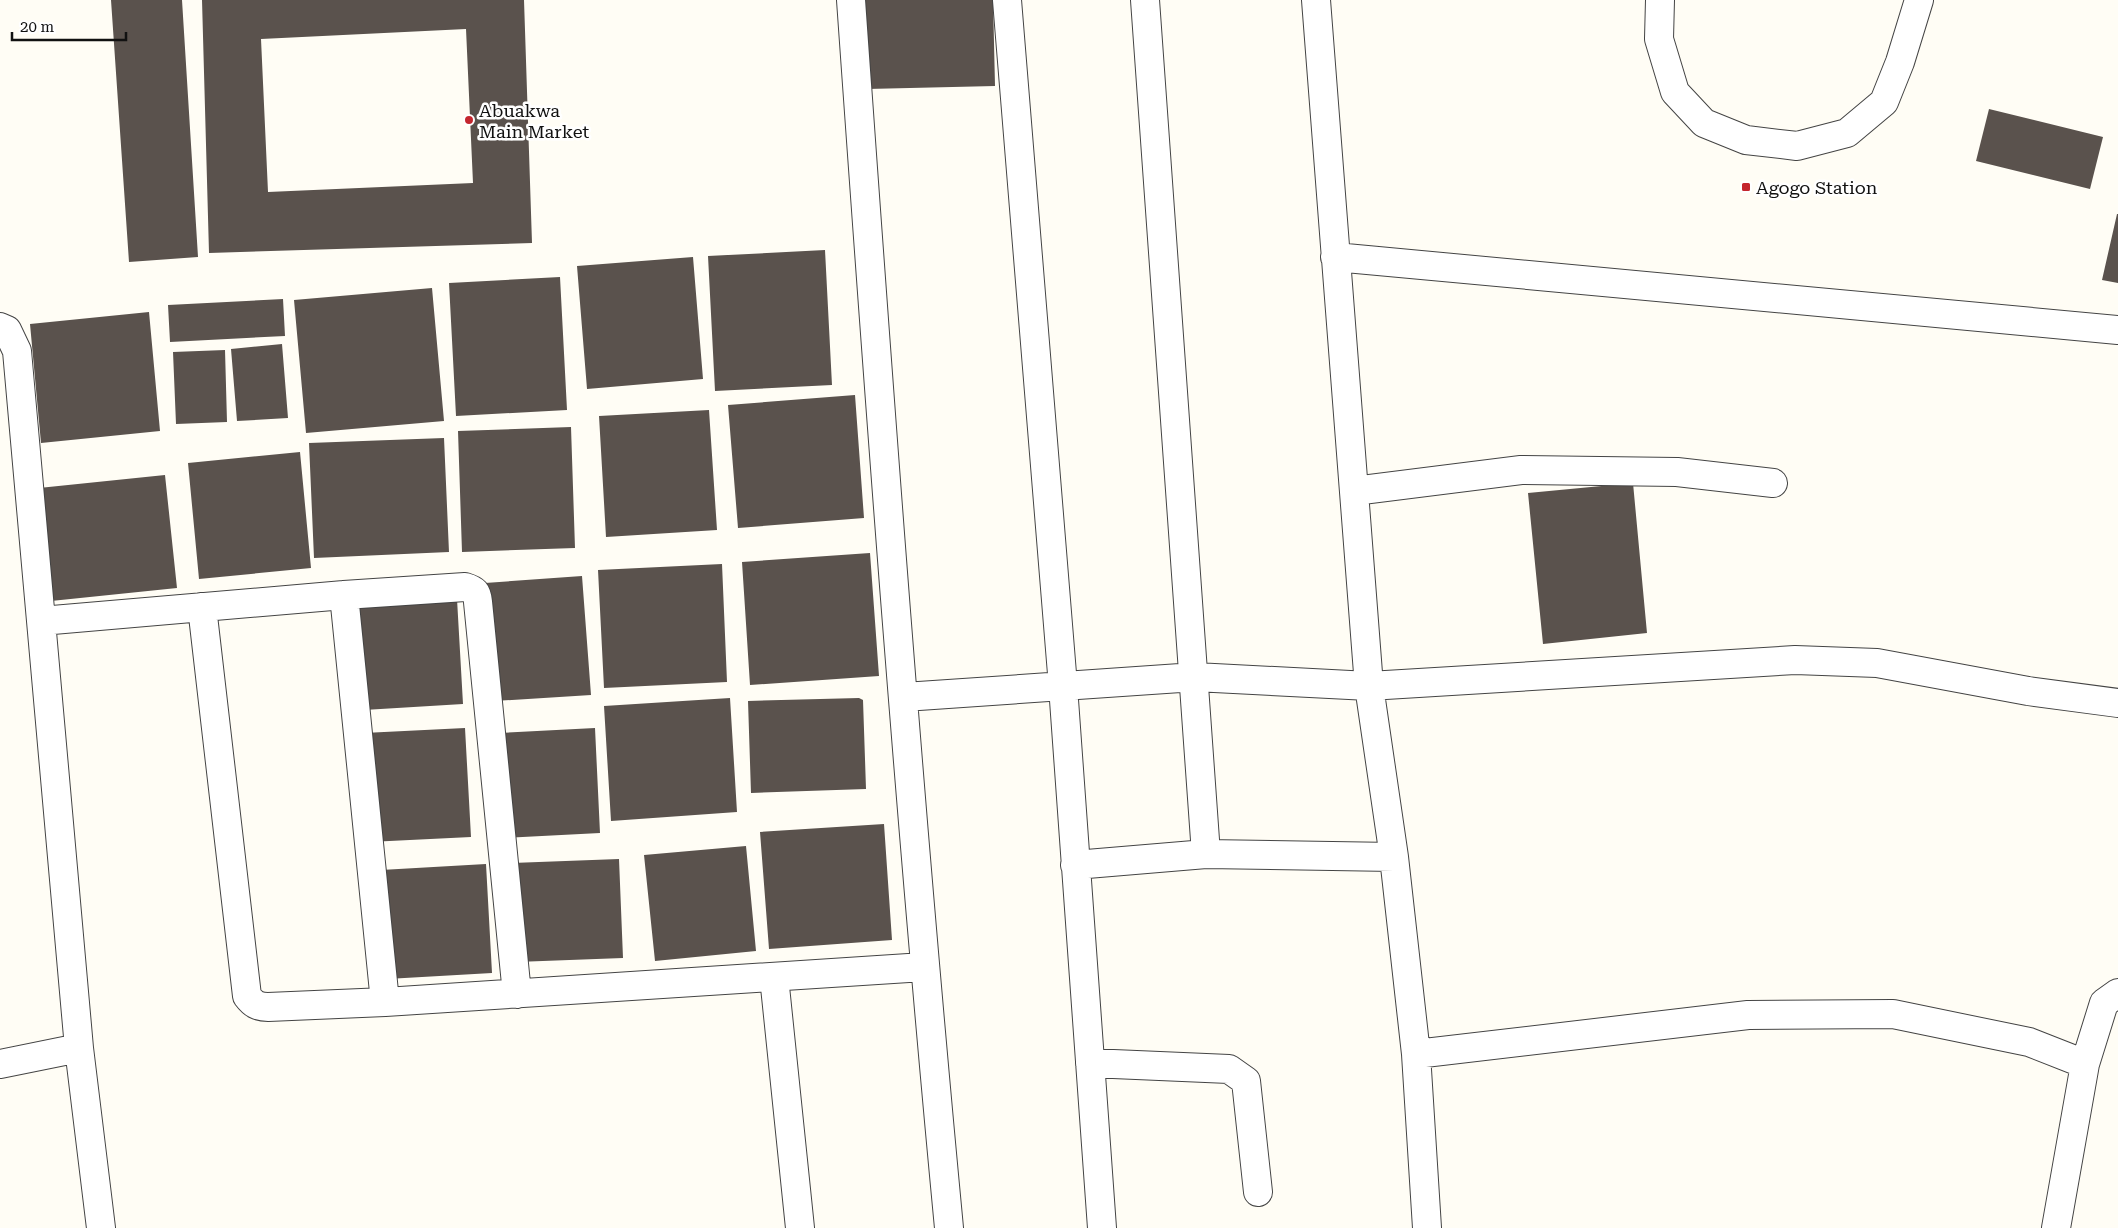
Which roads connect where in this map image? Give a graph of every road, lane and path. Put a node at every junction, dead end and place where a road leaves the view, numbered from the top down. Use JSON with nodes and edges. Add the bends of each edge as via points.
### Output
{"nodes":[{"id":1,"x":851,"y":0,"type":"edge"},
{"id":2,"x":1007,"y":0,"type":"edge"},
{"id":3,"x":1145,"y":0,"type":"edge"},
{"id":4,"x":1316,"y":0,"type":"edge"},
{"id":5,"x":1660,"y":0,"type":"edge"},
{"id":6,"x":1919,"y":0,"type":"edge"},
{"id":7,"x":1336,"y":257,"type":"junction"},
{"id":8,"x":0,"y":327,"type":"edge"},
{"id":9,"x":2118,"y":330,"type":"edge"},
{"id":10,"x":1773,"y":483,"type":"dead end"},
{"id":11,"x":1354,"y":491,"type":"junction"},
{"id":12,"x":344,"y":595,"type":"junction"},
{"id":13,"x":202,"y":607,"type":"junction"},
{"id":14,"x":41,"y":621,"type":"junction"},
{"id":15,"x":1194,"y":677,"type":"junction"},
{"id":16,"x":1063,"y":686,"type":"junction"},
{"id":17,"x":1369,"y":686,"type":"junction"},
{"id":18,"x":904,"y":697,"type":"junction"},
{"id":19,"x":2118,"y":703,"type":"edge"},
{"id":20,"x":1206,"y":854,"type":"junction"},
{"id":21,"x":1394,"y":857,"type":"junction"},
{"id":22,"x":1076,"y":865,"type":"junction"},
{"id":23,"x":924,"y":967,"type":"junction"},
{"id":24,"x":774,"y":977,"type":"junction"},
{"id":25,"x":2118,"y":993,"type":"edge"},
{"id":26,"x":517,"y":994,"type":"junction"},
{"id":27,"x":385,"y":1002,"type":"junction"},
{"id":28,"x":80,"y":1048,"type":"junction"},
{"id":29,"x":1416,"y":1054,"type":"junction"},
{"id":30,"x":1090,"y":1063,"type":"junction"},
{"id":31,"x":0,"y":1064,"type":"edge"},
{"id":32,"x":2085,"y":1064,"type":"junction"},
{"id":33,"x":1258,"y":1192,"type":"dead end"},
{"id":34,"x":101,"y":1228,"type":"edge"},
{"id":35,"x":800,"y":1228,"type":"edge"},
{"id":36,"x":949,"y":1228,"type":"edge"},
{"id":37,"x":1102,"y":1228,"type":"edge"},
{"id":38,"x":1427,"y":1228,"type":"edge"},
{"id":39,"x":2056,"y":1228,"type":"edge"}],
"edges":[{"from":1,"to":18,"type":"street","via":[[884,469]]},
{"from":2,"to":16,"type":"street"},
{"from":3,"to":15,"type":"street"},
{"from":4,"to":7,"type":"street"},
{"from":5,"to":6,"type":"street","via":[[1659,39],[1675,92],[1704,122],[1746,140],[1797,146],[1847,132],[1884,102]]},
{"from":7,"to":9,"type":"street"},
{"from":7,"to":11,"type":"street"},
{"from":8,"to":14,"type":"street","via":[[7,330],[17,351]]},
{"from":10,"to":11,"type":"street","via":[[1678,472],[1521,470]]},
{"from":11,"to":17,"type":"street"},
{"from":12,"to":13,"type":"street"},
{"from":12,"to":26,"type":"street","via":[[465,588],[477,593]]},
{"from":12,"to":27,"type":"street"},
{"from":13,"to":14,"type":"street"},
{"from":13,"to":27,"type":"street","via":[[247,996],[253,1004],[261,1007]]},
{"from":14,"to":28,"type":"street"},
{"from":15,"to":16,"type":"street"},
{"from":15,"to":17,"type":"street"},
{"from":15,"to":20,"type":"street"},
{"from":16,"to":18,"type":"street"},
{"from":16,"to":22,"type":"street"},
{"from":17,"to":19,"type":"street","via":[[1795,660],[1877,663],[2028,691]]},
{"from":17,"to":21,"type":"street"},
{"from":18,"to":23,"type":"street"},
{"from":20,"to":21,"type":"street"},
{"from":20,"to":22,"type":"street"},
{"from":21,"to":29,"type":"street"},
{"from":22,"to":30,"type":"street"},
{"from":23,"to":24,"type":"street"},
{"from":23,"to":36,"type":"street"},
{"from":24,"to":26,"type":"street"},
{"from":24,"to":35,"type":"street"},
{"from":25,"to":32,"type":"street","via":[[2104,1003]]},
{"from":26,"to":27,"type":"street"},
{"from":28,"to":31,"type":"street"},
{"from":28,"to":34,"type":"street"},
{"from":29,"to":32,"type":"street","via":[[1748,1015],[1893,1014],[2029,1042]]},
{"from":29,"to":38,"type":"street"},
{"from":30,"to":33,"type":"street","via":[[1229,1069],[1246,1080]]},
{"from":30,"to":37,"type":"street"},
{"from":32,"to":39,"type":"street"}]}
